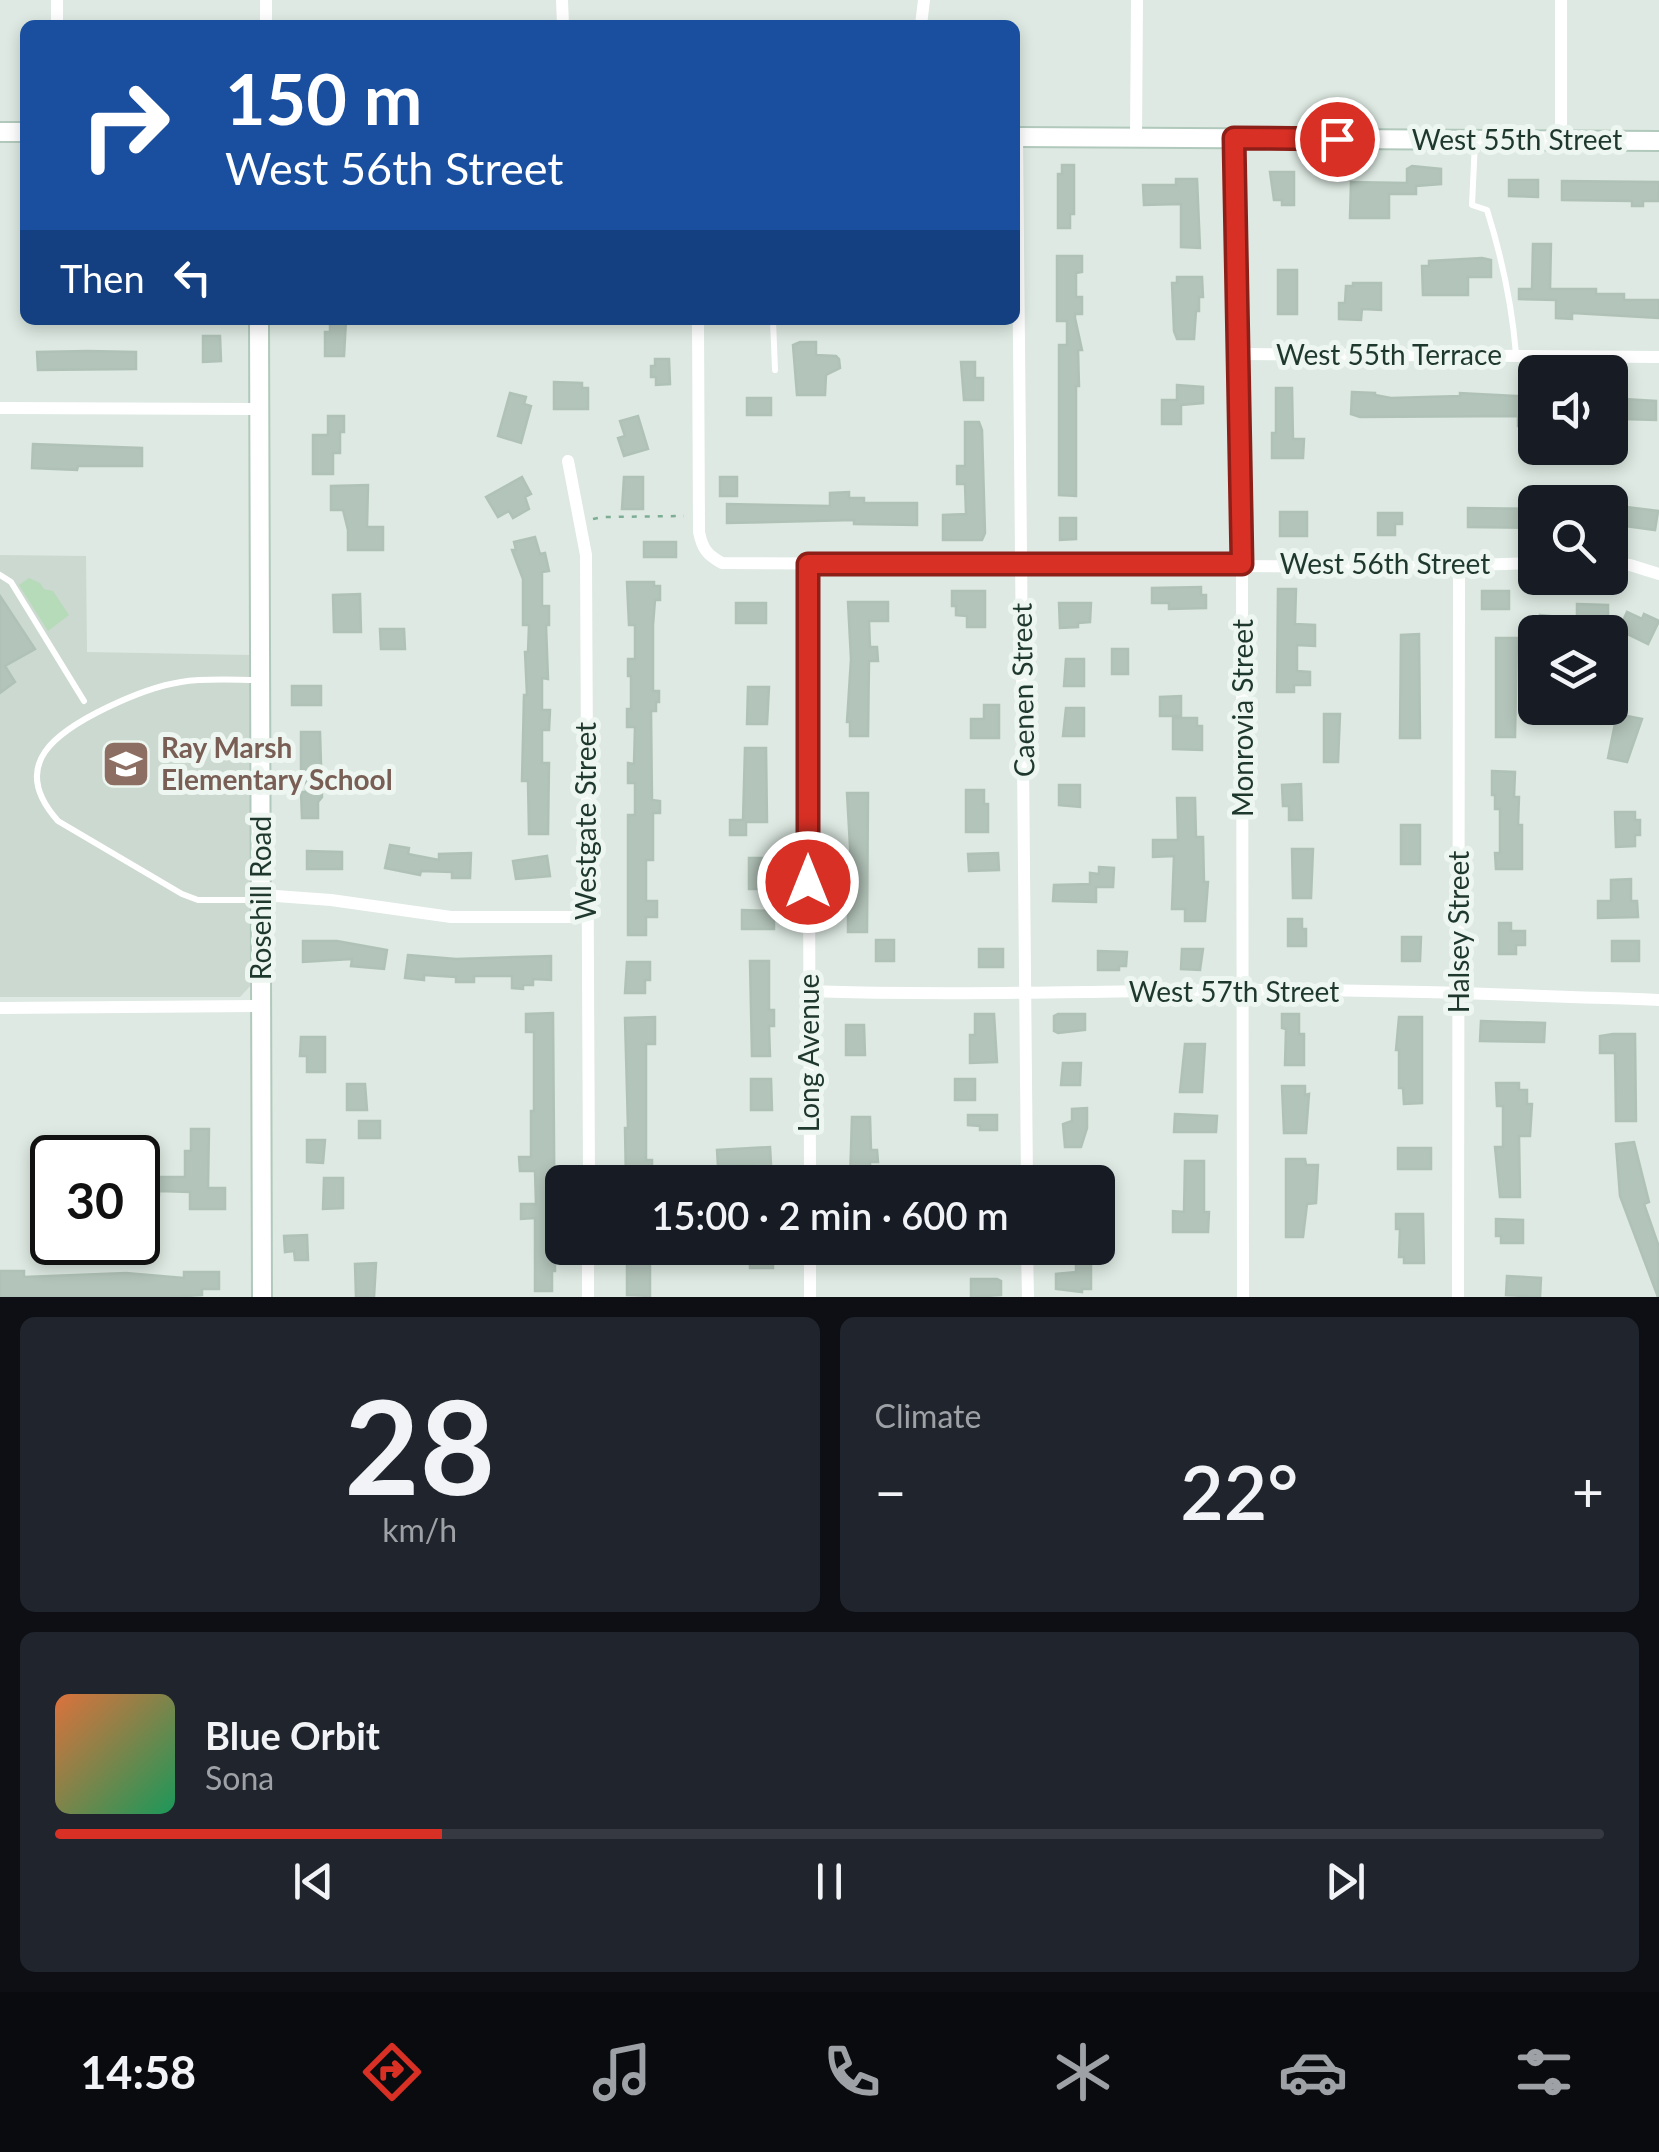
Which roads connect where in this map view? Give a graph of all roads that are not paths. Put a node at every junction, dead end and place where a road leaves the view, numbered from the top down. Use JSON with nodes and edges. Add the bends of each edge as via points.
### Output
{"nodes":[{"id":1,"x":1137,"y":0,"type":"edge"},
{"id":2,"x":1561,"y":0,"type":"edge"},
{"id":3,"x":1020,"y":137,"type":"edge"},
{"id":4,"x":1136,"y":138,"type":"junction"},
{"id":5,"x":1234,"y":138,"type":"junction"},
{"id":6,"x":1475,"y":140,"type":"junction"},
{"id":7,"x":1561,"y":140,"type":"junction"},
{"id":8,"x":1659,"y":141,"type":"edge"},
{"id":9,"x":260,"y":325,"type":"edge"},
{"id":10,"x":698,"y":325,"type":"edge"},
{"id":11,"x":774,"y":325,"type":"edge"},
{"id":12,"x":1018,"y":325,"type":"edge"},
{"id":13,"x":1238,"y":354,"type":"junction"},
{"id":14,"x":1516,"y":356,"type":"junction"},
{"id":15,"x":1659,"y":357,"type":"edge"},
{"id":16,"x":775,"y":370,"type":"dead end"},
{"id":17,"x":0,"y":408,"type":"edge"},
{"id":18,"x":258,"y":408,"type":"junction"},
{"id":19,"x":568,"y":462,"type":"dead end"},
{"id":20,"x":808,"y":564,"type":"junction"},
{"id":21,"x":1242,"y":564,"type":"junction"},
{"id":22,"x":1518,"y":564,"type":"edge"},
{"id":23,"x":1628,"y":564,"type":"edge"},
{"id":24,"x":1020,"y":565,"type":"junction"},
{"id":25,"x":1458,"y":567,"type":"junction"},
{"id":26,"x":1659,"y":574,"type":"edge"},
{"id":27,"x":0,"y":575,"type":"edge"},
{"id":28,"x":259,"y":680,"type":"junction"},
{"id":29,"x":84,"y":701,"type":"dead end"},
{"id":30,"x":262,"y":898,"type":"junction"},
{"id":31,"x":586,"y":917,"type":"junction"},
{"id":32,"x":1244,"y":990,"type":"junction"},
{"id":33,"x":809,"y":991,"type":"junction"},
{"id":34,"x":1459,"y":992,"type":"junction"},
{"id":35,"x":1026,"y":994,"type":"junction"},
{"id":36,"x":1659,"y":1000,"type":"edge"},
{"id":37,"x":262,"y":1006,"type":"junction"},
{"id":38,"x":0,"y":1008,"type":"edge"},
{"id":39,"x":588,"y":1165,"type":"edge"},
{"id":40,"x":810,"y":1165,"type":"edge"},
{"id":41,"x":1027,"y":1165,"type":"edge"},
{"id":42,"x":588,"y":1265,"type":"edge"},
{"id":43,"x":810,"y":1265,"type":"edge"},
{"id":44,"x":1028,"y":1265,"type":"edge"},
{"id":45,"x":262,"y":1297,"type":"edge"},
{"id":46,"x":588,"y":1297,"type":"edge"},
{"id":47,"x":810,"y":1297,"type":"edge"},
{"id":48,"x":1028,"y":1297,"type":"edge"},
{"id":49,"x":1243,"y":1297,"type":"edge"},
{"id":50,"x":1458,"y":1297,"type":"edge"}],
"edges":[{"from":1,"to":4,"type":"street"},
{"from":2,"to":7,"type":"street"},
{"from":3,"to":4,"type":"street","name":"West 55th Street"},
{"from":4,"to":5,"type":"street","name":"West 55th Street"},
{"from":5,"to":6,"type":"street","name":"West 55th Street"},
{"from":5,"to":13,"type":"street","name":"Monrovia Street"},
{"from":6,"to":7,"type":"street","name":"West 55th Street"},
{"from":6,"to":14,"type":"lane","via":[[1472,205],[1487,210],[1494,233]]},
{"from":7,"to":8,"type":"street","name":"West 55th Street"},
{"from":9,"to":18,"type":"street","name":"Rosehill Road"},
{"from":10,"to":20,"type":"street","name":"West 56th Street","via":[[702,546],[722,563]]},
{"from":11,"to":16,"type":"lane"},
{"from":12,"to":24,"type":"street","name":"Caenen Street"},
{"from":13,"to":14,"type":"street","name":"West 55th Terrace"},
{"from":13,"to":21,"type":"street","name":"Monrovia Street"},
{"from":14,"to":15,"type":"street","name":"West 55th Terrace"},
{"from":17,"to":18,"type":"street"},
{"from":18,"to":28,"type":"street","name":"Rosehill Road"},
{"from":19,"to":31,"type":"street","name":"Westgate Street","via":[[586,554]]},
{"from":20,"to":24,"type":"street","name":"West 56th Street"},
{"from":20,"to":33,"type":"street","name":"Long Avenue"},
{"from":21,"to":24,"type":"street","name":"West 56th Street"},
{"from":21,"to":25,"type":"street","name":"West 56th Street"},
{"from":21,"to":32,"type":"street","name":"Monrovia Street"},
{"from":22,"to":25,"type":"street","name":"West 56th Street"},
{"from":23,"to":26,"type":"street"},
{"from":24,"to":35,"type":"street","name":"Caenen Street"},
{"from":25,"to":34,"type":"street","name":"Halsey Street"},
{"from":27,"to":29,"type":"lane","via":[[11,582]]},
{"from":28,"to":30,"type":"street","name":"Rosehill Road"},
{"from":28,"to":30,"type":"lane","via":[[158,686],[124,699],[62,731],[47,747],[39,781],[58,821],[182,894],[198,900]]},
{"from":30,"to":31,"type":"street","via":[[452,917]]},
{"from":30,"to":37,"type":"street","name":"Rosehill Road"},
{"from":31,"to":39,"type":"street","name":"Westgate Street"},
{"from":32,"to":34,"type":"street","name":"West 57th Street"},
{"from":32,"to":35,"type":"street","name":"West 57th Street"},
{"from":32,"to":49,"type":"street","name":"Monrovia Street"},
{"from":33,"to":35,"type":"street","name":"West 57th Street"},
{"from":33,"to":40,"type":"street","name":"Long Avenue"},
{"from":34,"to":36,"type":"street","name":"West 57th Street"},
{"from":34,"to":50,"type":"street","name":"Halsey Street"},
{"from":35,"to":41,"type":"street","name":"Caenen Street"},
{"from":37,"to":38,"type":"street"},
{"from":37,"to":45,"type":"street","name":"Rosehill Road"},
{"from":42,"to":46,"type":"street"},
{"from":43,"to":47,"type":"street"},
{"from":44,"to":48,"type":"street"}]}
